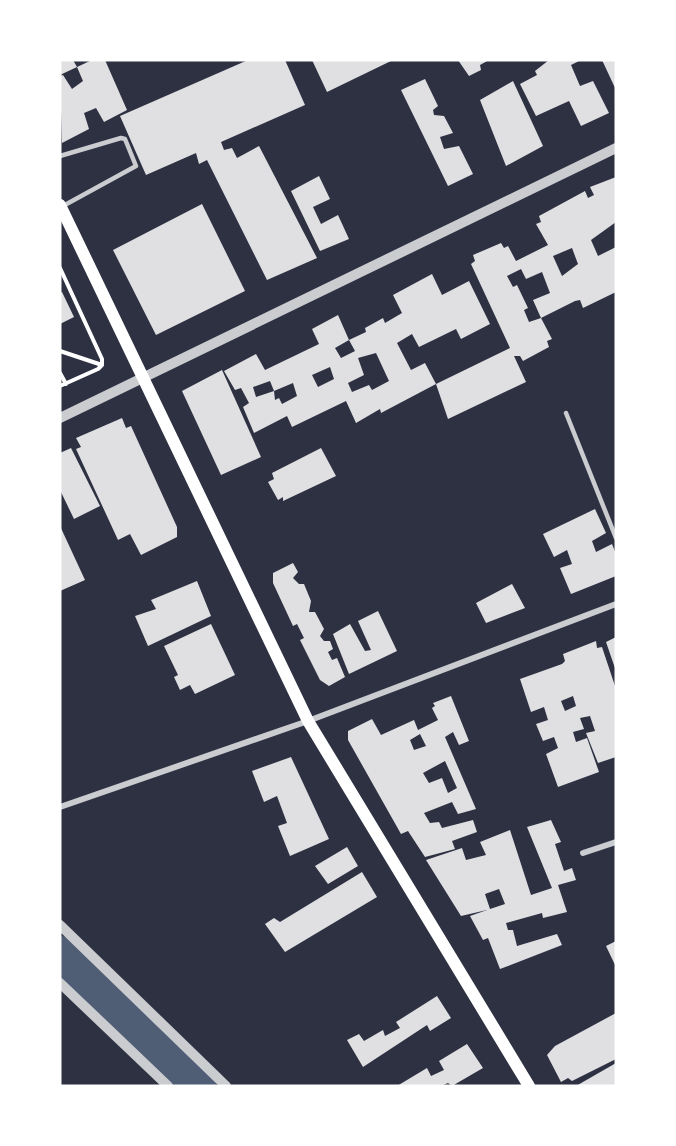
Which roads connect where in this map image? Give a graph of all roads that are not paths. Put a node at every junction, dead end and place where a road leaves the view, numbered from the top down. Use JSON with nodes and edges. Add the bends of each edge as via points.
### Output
{"nodes":[{"id":1,"x":616,"y":148,"type":"edge"},
{"id":2,"x":60,"y":156,"type":"edge"},
{"id":3,"x":61,"y":206,"type":"edge"},
{"id":4,"x":143,"y":378,"type":"junction"},
{"id":5,"x":566,"y":413,"type":"dead end"},
{"id":6,"x":60,"y":418,"type":"edge"},
{"id":7,"x":616,"y":538,"type":"edge"},
{"id":8,"x":616,"y":604,"type":"edge"},
{"id":9,"x":308,"y":721,"type":"junction"},
{"id":10,"x":60,"y":807,"type":"edge"},
{"id":11,"x":616,"y":842,"type":"edge"},
{"id":12,"x":583,"y":853,"type":"dead end"},
{"id":13,"x":60,"y":925,"type":"edge"},
{"id":14,"x":60,"y":982,"type":"edge"},
{"id":15,"x":168,"y":1086,"type":"edge"},
{"id":16,"x":226,"y":1086,"type":"edge"},
{"id":17,"x":529,"y":1086,"type":"edge"}],
"edges":[{"from":1,"to":4,"type":"street"},
{"from":2,"to":3,"type":"lane","via":[[121,138],[125,139],[136,166]]},
{"from":3,"to":4,"type":"main road"},
{"from":4,"to":6,"type":"street"},
{"from":4,"to":9,"type":"main road"},
{"from":5,"to":7,"type":"lane"},
{"from":8,"to":9,"type":"street"},
{"from":9,"to":10,"type":"street"},
{"from":9,"to":17,"type":"main road"},
{"from":11,"to":12,"type":"street"},
{"from":13,"to":16,"type":"street"},
{"from":14,"to":15,"type":"street"}]}
